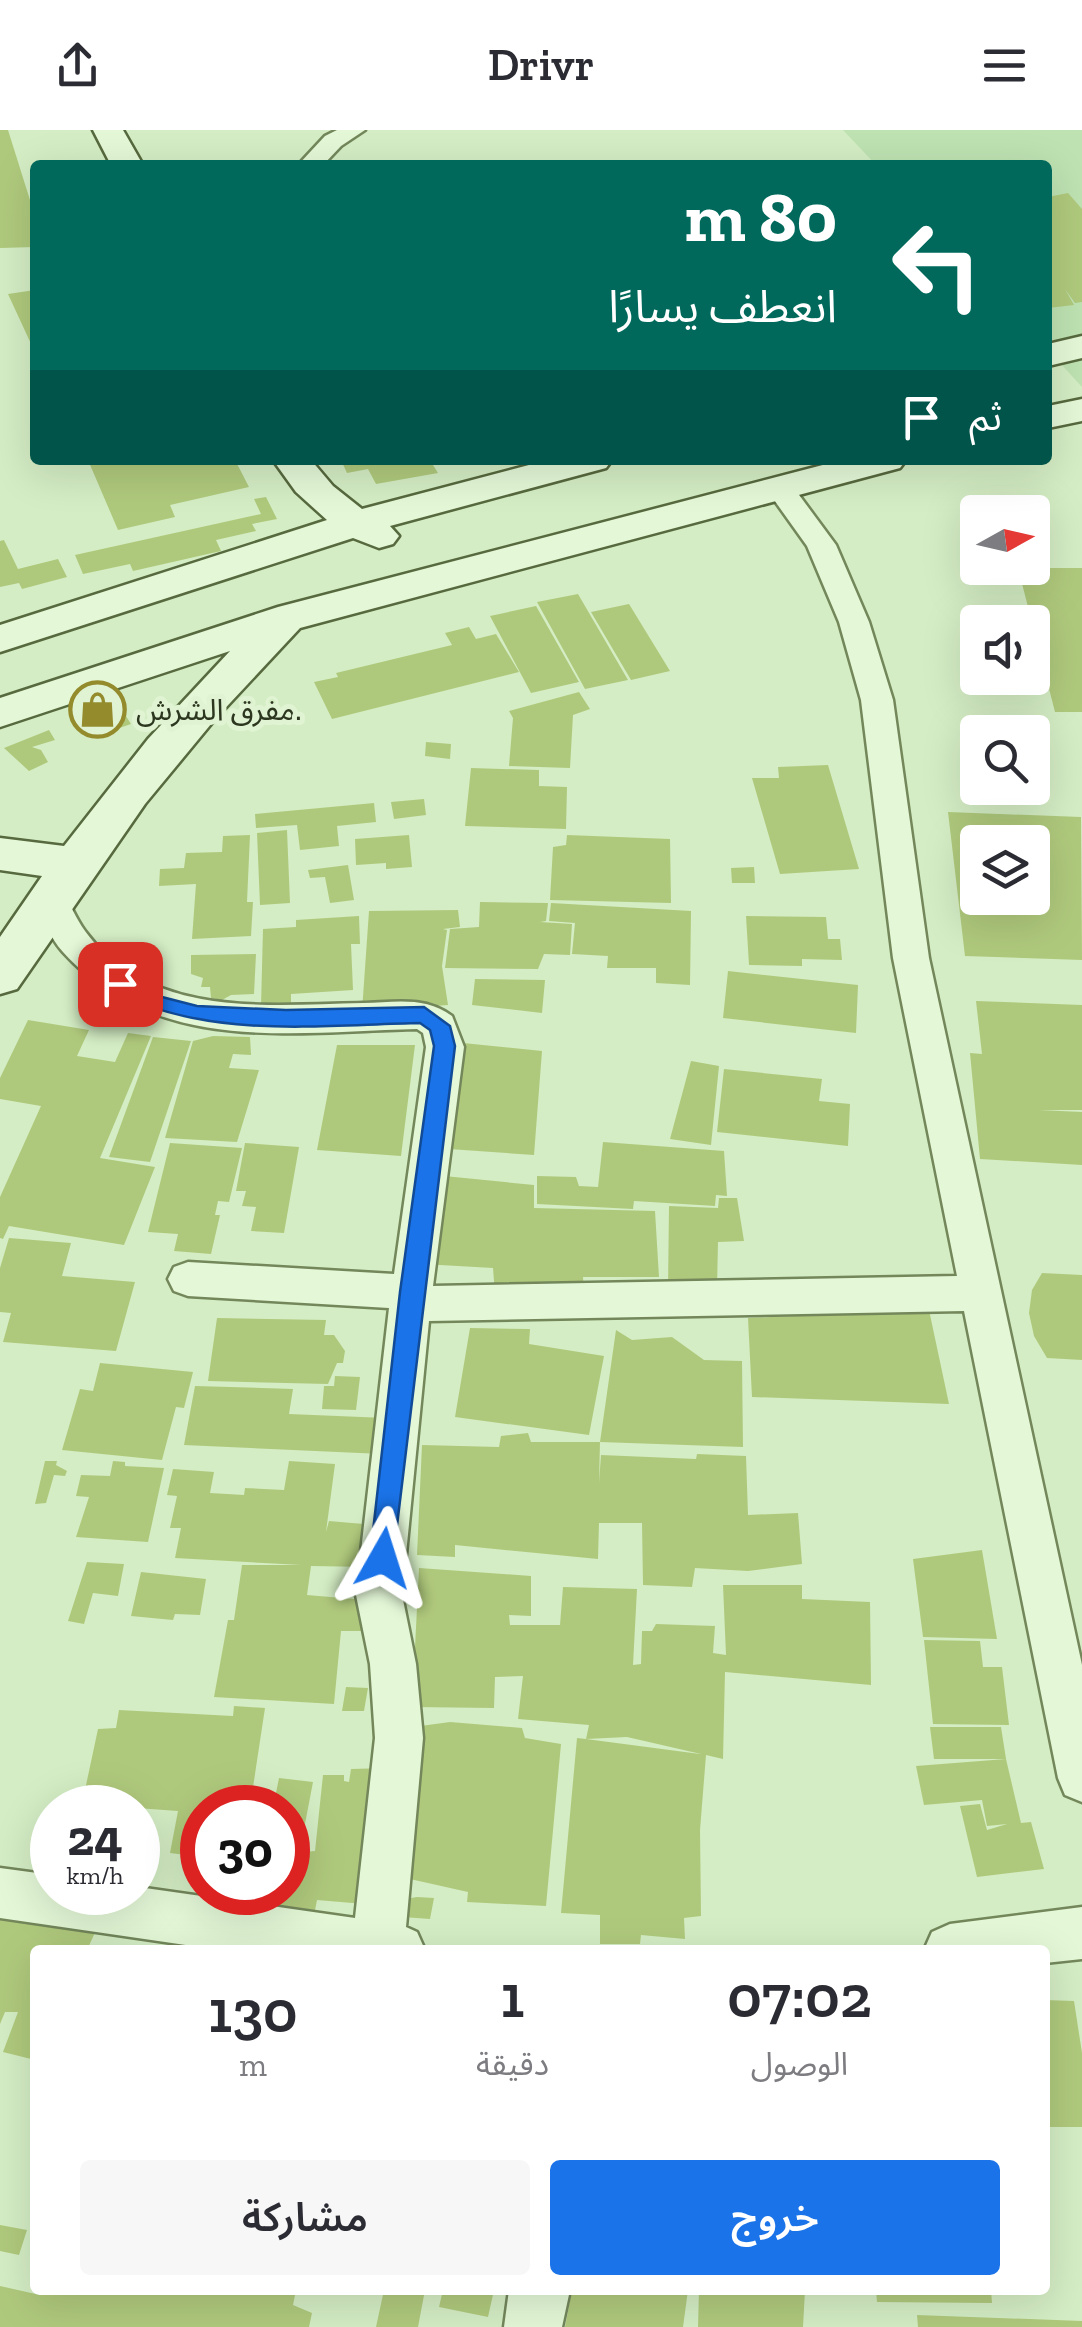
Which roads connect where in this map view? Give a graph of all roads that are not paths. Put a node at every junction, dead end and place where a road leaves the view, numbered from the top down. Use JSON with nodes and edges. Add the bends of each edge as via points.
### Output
{"nodes":[{"id":1,"x":108,"y":130,"type":"edge"},
{"id":2,"x":354,"y":130,"type":"edge"},
{"id":3,"x":123,"y":160,"type":"edge"},
{"id":4,"x":315,"y":160,"type":"edge"},
{"id":5,"x":1082,"y":347,"type":"edge"},
{"id":6,"x":1052,"y":354,"type":"edge"},
{"id":7,"x":1082,"y":410,"type":"edge"},
{"id":8,"x":1052,"y":417,"type":"edge"},
{"id":9,"x":296,"y":465,"type":"edge"},
{"id":10,"x":574,"y":465,"type":"edge"},
{"id":11,"x":869,"y":465,"type":"edge"},
{"id":12,"x":780,"y":490,"type":"junction"},
{"id":13,"x":356,"y":524,"type":"junction"},
{"id":14,"x":449,"y":573,"type":"junction"},
{"id":15,"x":110,"y":602,"type":"junction"},
{"id":16,"x":293,"y":616,"type":"junction"},
{"id":17,"x":0,"y":639,"type":"edge"},
{"id":18,"x":150,"y":666,"type":"junction"},
{"id":19,"x":0,"y":713,"type":"edge"},
{"id":20,"x":0,"y":854,"type":"edge"},
{"id":21,"x":63,"y":881,"type":"junction"},
{"id":22,"x":0,"y":976,"type":"edge"},
{"id":23,"x":188,"y":1279,"type":"dead end"},
{"id":24,"x":982,"y":1293,"type":"junction"},
{"id":25,"x":411,"y":1298,"type":"junction"},
{"id":26,"x":1082,"y":1778,"type":"edge"},
{"id":27,"x":0,"y":1892,"type":"edge"},
{"id":28,"x":1082,"y":1933,"type":"edge"},
{"id":29,"x":367,"y":1945,"type":"edge"},
{"id":30,"x":388,"y":1945,"type":"edge"},
{"id":31,"x":989,"y":1945,"type":"edge"},
{"id":32,"x":536,"y":2295,"type":"edge"},
{"id":33,"x":533,"y":2327,"type":"edge"}],
"edges":[{"from":1,"to":3,"type":"main road"},
{"from":2,"to":4,"type":"street"},
{"from":5,"to":6,"type":"main road"},
{"from":7,"to":8,"type":"main road"},
{"from":9,"to":13,"type":"main road","via":[[318,494]]},
{"from":10,"to":13,"type":"main road"},
{"from":11,"to":12,"type":"main road"},
{"from":12,"to":14,"type":"main road"},
{"from":12,"to":24,"type":"street","via":[[820,545],[854,622],[877,700],[911,958]]},
{"from":13,"to":14,"type":"main road"},
{"from":13,"to":15,"type":"main road"},
{"from":14,"to":16,"type":"main road"},
{"from":15,"to":17,"type":"main road"},
{"from":15,"to":18,"type":"main road"},
{"from":16,"to":18,"type":"main road"},
{"from":16,"to":21,"type":"main road","via":[[158,754]]},
{"from":18,"to":19,"type":"main road"},
{"from":20,"to":21,"type":"main road"},
{"from":21,"to":22,"type":"main road"},
{"from":21,"to":25,"type":"street","via":[[72,941],[120,984],[156,1004],[268,1018],[424,1015],[440,1026],[445,1046]]},
{"from":23,"to":25,"type":"street"},
{"from":24,"to":25,"type":"street"},
{"from":24,"to":26,"type":"street"},
{"from":25,"to":30,"type":"street","via":[[379,1595],[400,1738]]},
{"from":27,"to":29,"type":"street"},
{"from":28,"to":31,"type":"street"},
{"from":32,"to":33,"type":"street"}]}
